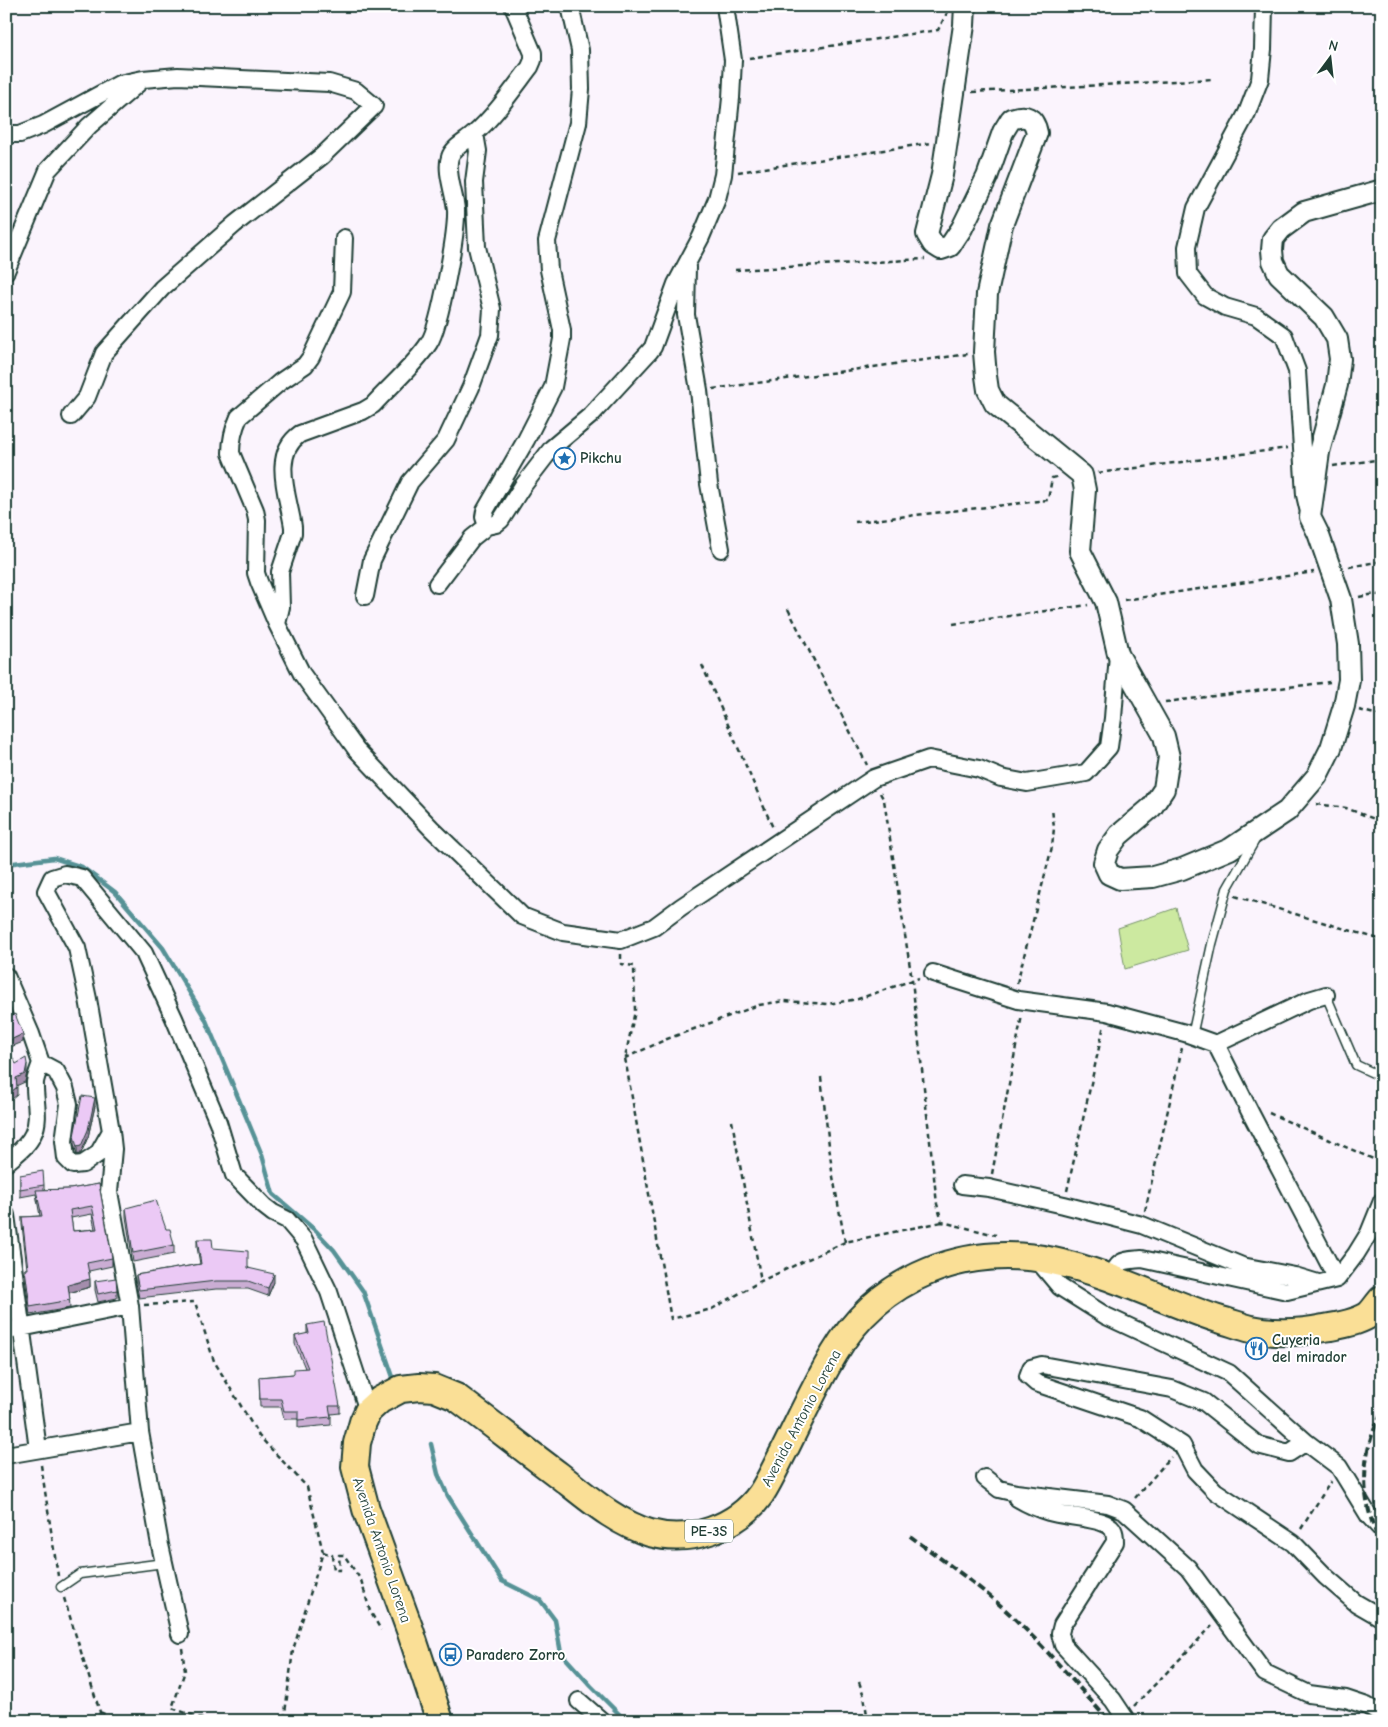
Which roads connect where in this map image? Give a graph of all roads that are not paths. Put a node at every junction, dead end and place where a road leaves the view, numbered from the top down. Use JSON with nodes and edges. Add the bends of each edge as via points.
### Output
{"nodes":[{"id":1,"x":513,"y":6,"type":"edge"},
{"id":2,"x":570,"y":6,"type":"edge"},
{"id":3,"x":725,"y":6,"type":"edge"},
{"id":4,"x":965,"y":6,"type":"edge"},
{"id":5,"x":1264,"y":6,"type":"edge"},
{"id":6,"x":143,"y":79,"type":"junction"},
{"id":7,"x":6,"y":134,"type":"edge"},
{"id":8,"x":475,"y":134,"type":"junction"},
{"id":9,"x":1382,"y":190,"type":"edge"},
{"id":10,"x":344,"y":238,"type":"dead end"},
{"id":11,"x":687,"y":262,"type":"junction"},
{"id":12,"x":6,"y":271,"type":"edge"},
{"id":13,"x":71,"y":416,"type":"dead end"},
{"id":14,"x":1310,"y":517,"type":"junction"},
{"id":15,"x":487,"y":526,"type":"junction"},
{"id":16,"x":721,"y":549,"type":"dead end"},
{"id":17,"x":437,"y":584,"type":"dead end"},
{"id":18,"x":365,"y":596,"type":"dead end"},
{"id":19,"x":277,"y":624,"type":"junction"},
{"id":20,"x":1118,"y":654,"type":"junction"},
{"id":21,"x":1262,"y":827,"type":"junction"},
{"id":22,"x":933,"y":973,"type":"road end"},
{"id":23,"x":6,"y":976,"type":"edge"},
{"id":24,"x":1326,"y":996,"type":"joint"},
{"id":25,"x":1188,"y":1034,"type":"junction"},
{"id":26,"x":1216,"y":1044,"type":"junction"},
{"id":27,"x":41,"y":1063,"type":"junction"},
{"id":28,"x":1382,"y":1077,"type":"edge"},
{"id":29,"x":111,"y":1131,"type":"junction"},
{"id":30,"x":6,"y":1163,"type":"edge"},
{"id":31,"x":962,"y":1185,"type":"dead end"},
{"id":32,"x":1382,"y":1201,"type":"edge"},
{"id":33,"x":6,"y":1215,"type":"edge"},
{"id":34,"x":1035,"y":1257,"type":"junction"},
{"id":35,"x":1111,"y":1279,"type":"junction"},
{"id":36,"x":1337,"y":1279,"type":"junction"},
{"id":37,"x":1318,"y":1283,"type":"junction"},
{"id":38,"x":1382,"y":1299,"type":"edge"},
{"id":39,"x":130,"y":1306,"type":"junction"},
{"id":40,"x":23,"y":1328,"type":"junction"},
{"id":41,"x":6,"y":1331,"type":"edge"},
{"id":42,"x":368,"y":1411,"type":"junction"},
{"id":43,"x":140,"y":1432,"type":"junction"},
{"id":44,"x":1306,"y":1442,"type":"junction"},
{"id":45,"x":38,"y":1449,"type":"junction"},
{"id":46,"x":6,"y":1455,"type":"edge"},
{"id":47,"x":985,"y":1478,"type":"dead end"},
{"id":48,"x":1016,"y":1493,"type":"junction"},
{"id":49,"x":1382,"y":1530,"type":"edge"},
{"id":50,"x":164,"y":1563,"type":"junction"},
{"id":51,"x":61,"y":1587,"type":"dead end"},
{"id":52,"x":1382,"y":1618,"type":"edge"},
{"id":53,"x":180,"y":1634,"type":"road end"},
{"id":54,"x":579,"y":1701,"type":"dead end"},
{"id":55,"x":1382,"y":1715,"type":"edge"},
{"id":56,"x":1126,"y":1718,"type":"edge"},
{"id":57,"x":440,"y":1721,"type":"edge"},
{"id":58,"x":602,"y":1721,"type":"edge"}],
"edges":[{"from":1,"to":8,"type":"street","via":[[533,60]]},
{"from":2,"to":15,"type":"street","via":[[580,50],[578,123],[547,241],[562,339],[553,387],[485,511]]},
{"from":3,"to":11,"type":"street","via":[[733,60],[723,175],[717,199]]},
{"from":4,"to":20,"type":"street","via":[[942,175],[927,234],[941,249],[950,246],[987,177],[1011,119],[1027,117],[1036,124],[1037,133],[1002,225],[987,294],[984,352],[988,390],[995,404],[1082,475],[1085,490],[1080,551],[1106,602]]},
{"from":5,"to":14,"type":"street","via":[[1260,79],[1247,113],[1196,208],[1186,248],[1188,274],[1206,296],[1225,307],[1256,316],[1284,336],[1297,371],[1304,494]]},
{"from":6,"to":7,"type":"street","via":[[113,87],[43,125],[20,134]]},
{"from":6,"to":12,"type":"street","via":[[89,126],[48,170]]},
{"from":6,"to":13,"type":"street","via":[[178,76],[329,83],[356,90],[374,106],[322,156],[162,288],[104,353],[87,397]]},
{"from":8,"to":18,"type":"street","via":[[478,152],[474,182],[477,247],[492,309],[490,335],[446,440],[410,482],[372,560]]},
{"from":8,"to":19,"type":"street","via":[[449,158],[455,225],[445,284],[430,342],[373,405],[300,434],[287,449],[284,477],[293,533],[280,572],[281,606]]},
{"from":9,"to":14,"type":"street","via":[[1304,212],[1273,239],[1273,261],[1279,274],[1324,317],[1337,339],[1340,359],[1337,385],[1319,452]]},
{"from":10,"to":19,"type":"street","via":[[342,292],[311,357],[239,417],[231,444],[231,453],[256,510],[256,573]]},
{"from":11,"to":15,"type":"street","via":[[650,352],[590,416],[552,448],[501,520]]},
{"from":11,"to":16,"type":"street","via":[[686,315]]},
{"from":14,"to":21,"type":"street","via":[[1341,599],[1348,644],[1349,680],[1331,748],[1317,776],[1288,810]]},
{"from":15,"to":17,"type":"street","via":[[472,538]]},
{"from":19,"to":20,"type":"street","via":[[302,674],[356,749],[431,828],[522,916],[563,932],[621,940],[654,927],[874,778],[929,760],[979,769],[1027,783],[1086,773],[1109,747]]},
{"from":20,"to":21,"type":"street","via":[[1164,736],[1170,757],[1164,789],[1152,807],[1119,834],[1108,850],[1104,863],[1109,874],[1120,879],[1153,877],[1182,869],[1230,849]]},
{"from":21,"to":25,"type":"lane","via":[[1227,889]]},
{"from":22,"to":25,"type":"street","via":[[1018,1000],[1107,1012]]},
{"from":23,"to":27,"type":"street"},
{"from":24,"to":26,"type":"street","via":[[1309,1000]]},
{"from":24,"to":28,"type":"lane","via":[[1356,1065]]},
{"from":25,"to":26,"type":"street"},
{"from":26,"to":36,"type":"street"},
{"from":27,"to":29,"type":"street","via":[[56,1071],[65,1088],[69,1104],[64,1141],[69,1162],[83,1164],[98,1154]]},
{"from":27,"to":30,"type":"street","via":[[35,1083],[36,1126],[22,1149]]},
{"from":29,"to":39,"type":"street","via":[[114,1149],[109,1192]]},
{"from":29,"to":42,"type":"street","via":[[77,948],[46,891],[52,878],[65,874],[82,878],[144,953],[218,1122],[234,1176],[264,1206],[287,1220],[304,1240],[329,1292]]},
{"from":31,"to":37,"type":"street","via":[[1064,1204],[1142,1225],[1242,1266]]},
{"from":32,"to":36,"type":"street","via":[[1369,1233]]},
{"from":33,"to":40,"type":"street"},
{"from":34,"to":35,"type":"highway","name":"Avenida Antonio Lorena","number":"PE-3S"},
{"from":34,"to":42,"type":"highway","name":"Avenida Antonio Lorena","number":"PE-3S","via":[[971,1259],[946,1265],[905,1282],[875,1304],[832,1356],[760,1494],[743,1513],[704,1533],[668,1536],[636,1528],[589,1499],[456,1397],[434,1388],[401,1389]]},
{"from":34,"to":44,"type":"street","via":[[1060,1287],[1106,1316],[1229,1373]]},
{"from":35,"to":37,"type":"street","via":[[1115,1266],[1124,1261],[1142,1259],[1286,1291]]},
{"from":35,"to":38,"type":"highway","name":"Avenida Antonio Lorena","number":"PE-3S","via":[[1250,1329],[1284,1332],[1339,1326],[1369,1315]]},
{"from":36,"to":37,"type":"street"},
{"from":39,"to":40,"type":"street"},
{"from":39,"to":43,"type":"street"},
{"from":40,"to":41,"type":"street"},
{"from":40,"to":45,"type":"street"},
{"from":42,"to":57,"type":"highway","name":"Avenida Antonio Lorena","via":[[357,1443],[355,1467],[366,1509]]},
{"from":43,"to":45,"type":"street"},
{"from":43,"to":50,"type":"street"},
{"from":44,"to":49,"type":"street","via":[[1338,1468]]},
{"from":44,"to":52,"type":"street","via":[[1289,1453],[1258,1446],[1204,1402],[1172,1389],[1042,1365],[1031,1368],[1028,1376],[1036,1383],[1140,1418],[1182,1445],[1195,1470],[1215,1491],[1292,1544],[1356,1603]]},
{"from":45,"to":46,"type":"street"},
{"from":47,"to":48,"type":"street","via":[[999,1488]]},
{"from":48,"to":55,"type":"street","via":[[1108,1504],[1124,1510],[1188,1568],[1265,1673],[1309,1694],[1346,1699]]},
{"from":48,"to":56,"type":"street","via":[[1017,1498],[1026,1504],[1050,1513],[1094,1520],[1110,1527],[1115,1535],[1115,1542],[1060,1633],[1063,1645]]},
{"from":50,"to":51,"type":"lane","via":[[80,1574]]},
{"from":50,"to":53,"type":"street"},
{"from":54,"to":58,"type":"street"}]}
